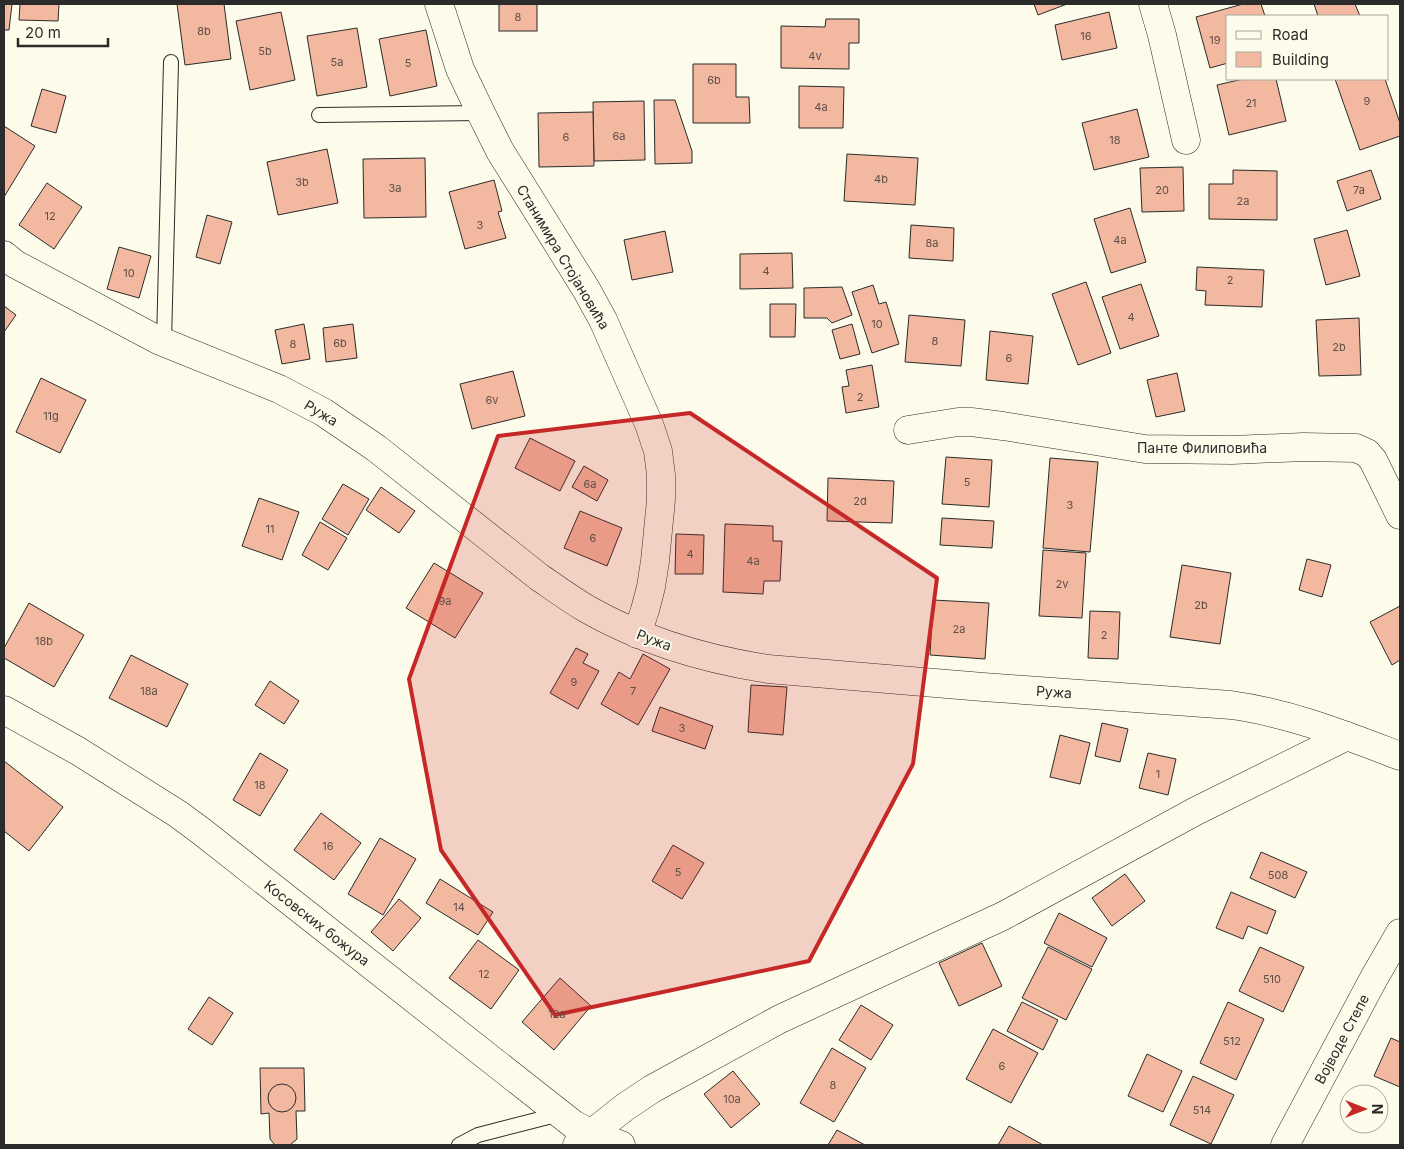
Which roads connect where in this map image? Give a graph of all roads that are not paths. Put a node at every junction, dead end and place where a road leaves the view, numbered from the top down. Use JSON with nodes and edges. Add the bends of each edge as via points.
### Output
{"nodes":[{"id":1,"x":439,"y":4,"type":"edge"},
{"id":2,"x":1153,"y":4,"type":"edge"},
{"id":3,"x":171,"y":62,"type":"dead end"},
{"id":4,"x":481,"y":113,"type":"junction"},
{"id":5,"x":319,"y":115,"type":"dead end"},
{"id":6,"x":1186,"y":140,"type":"dead end"},
{"id":7,"x":4,"y":255,"type":"edge"},
{"id":8,"x":164,"y":342,"type":"junction"},
{"id":9,"x":908,"y":430,"type":"dead end"},
{"id":10,"x":1400,"y":515,"type":"edge"},
{"id":11,"x":636,"y":634,"type":"junction"},
{"id":12,"x":4,"y":710,"type":"edge"},
{"id":13,"x":1347,"y":736,"type":"junction"},
{"id":14,"x":1400,"y":756,"type":"edge"},
{"id":15,"x":1400,"y":933,"type":"edge"},
{"id":16,"x":560,"y":1114,"type":"junction"},
{"id":17,"x":584,"y":1139,"type":"edge"},
{"id":18,"x":459,"y":1145,"type":"edge"},
{"id":19,"x":621,"y":1145,"type":"edge"},
{"id":20,"x":1285,"y":1145,"type":"edge"}],
"edges":[{"from":1,"to":4,"type":"street","name":"Станимира Стојановића","via":[[460,69]]},
{"from":2,"to":6,"type":"street"},
{"from":3,"to":8,"type":"lane"},
{"from":4,"to":5,"type":"lane"},
{"from":4,"to":11,"type":"street","name":"Станимира Стојановића","via":[[500,151],[603,320],[643,408],[658,451],[661,500],[655,561],[651,587]]},
{"from":7,"to":8,"type":"street","name":"Ружа","via":[[14,264]]},
{"from":8,"to":11,"type":"street","name":"Ружа","via":[[279,389],[322,412],[376,448],[539,577],[587,609]]},
{"from":9,"to":10,"type":"street","name":"Панте Филиповића","via":[[972,422],[1145,449],[1356,448],[1373,460]]},
{"from":11,"to":13,"type":"street","name":"Ружа","via":[[711,659],[759,668],[1230,704],[1284,715]]},
{"from":12,"to":16,"type":"street","name":"Косовских божура","via":[[78,751],[178,814]]},
{"from":13,"to":14,"type":"street","name":"Ружа"},
{"from":13,"to":17,"type":"street","via":[[1196,811],[1003,916],[780,1019],[652,1089]]},
{"from":15,"to":20,"type":"street","name":"Војводе Степе"},
{"from":16,"to":17,"type":"street","name":"Косовских божура"},
{"from":16,"to":18,"type":"lane","via":[[478,1135]]},
{"from":17,"to":19,"type":"street","name":"Косовских божура"}]}
